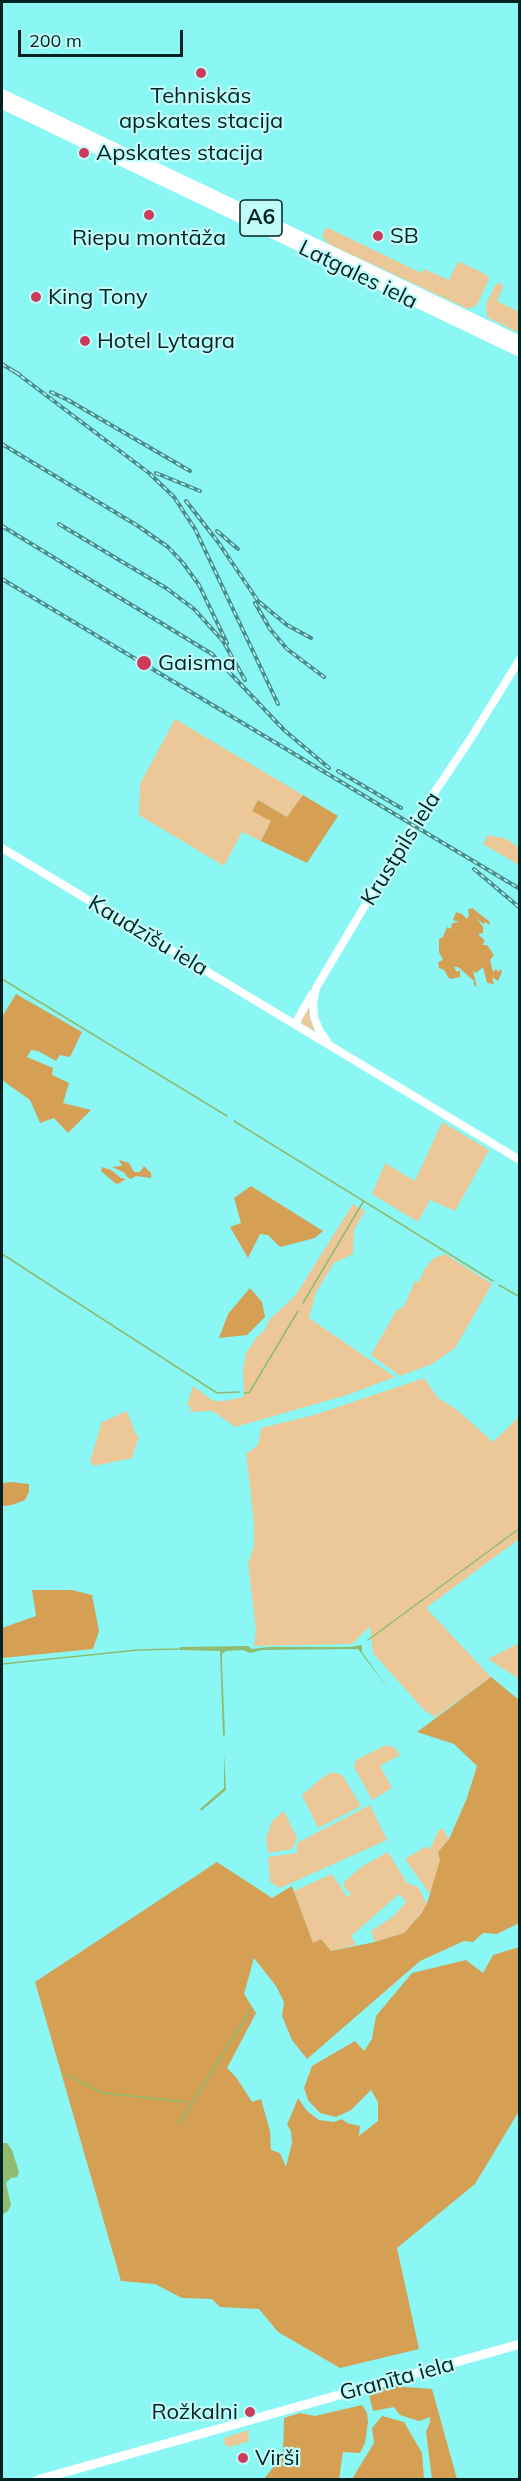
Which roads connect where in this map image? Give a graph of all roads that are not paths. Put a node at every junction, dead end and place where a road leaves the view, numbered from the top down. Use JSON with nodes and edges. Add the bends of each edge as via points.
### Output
{"nodes":[{"id":1,"x":2,"y":94,"type":"edge"},
{"id":2,"x":2,"y":104,"type":"edge"},
{"id":3,"x":519,"y":341,"type":"edge"},
{"id":4,"x":519,"y":352,"type":"edge"},
{"id":5,"x":519,"y":659,"type":"edge"},
{"id":6,"x":2,"y":848,"type":"edge"},
{"id":7,"x":316,"y":988,"type":"junction"},
{"id":8,"x":295,"y":1024,"type":"junction"},
{"id":9,"x":330,"y":1045,"type":"junction"},
{"id":10,"x":519,"y":1160,"type":"edge"},
{"id":11,"x":519,"y":2344,"type":"edge"},
{"id":12,"x":37,"y":2480,"type":"edge"}],
"edges":[{"from":1,"to":3,"type":"highway","name":"Latgales iela","number":"A6"},
{"from":2,"to":4,"type":"highway","name":"Latgales iela","number":"A6"},
{"from":5,"to":7,"type":"street","name":"Krustpils iela","via":[[412,826]]},
{"from":6,"to":8,"type":"street","name":"Kaudzīšu iela"},
{"from":7,"to":8,"type":"street"},
{"from":7,"to":9,"type":"street","name":"Krustpils iela","via":[[314,1017]]},
{"from":8,"to":9,"type":"street","name":"Krustpils iela"},
{"from":9,"to":10,"type":"street","name":"Krustpils iela"},
{"from":11,"to":12,"type":"main road","name":"Granīta iela"}]}
